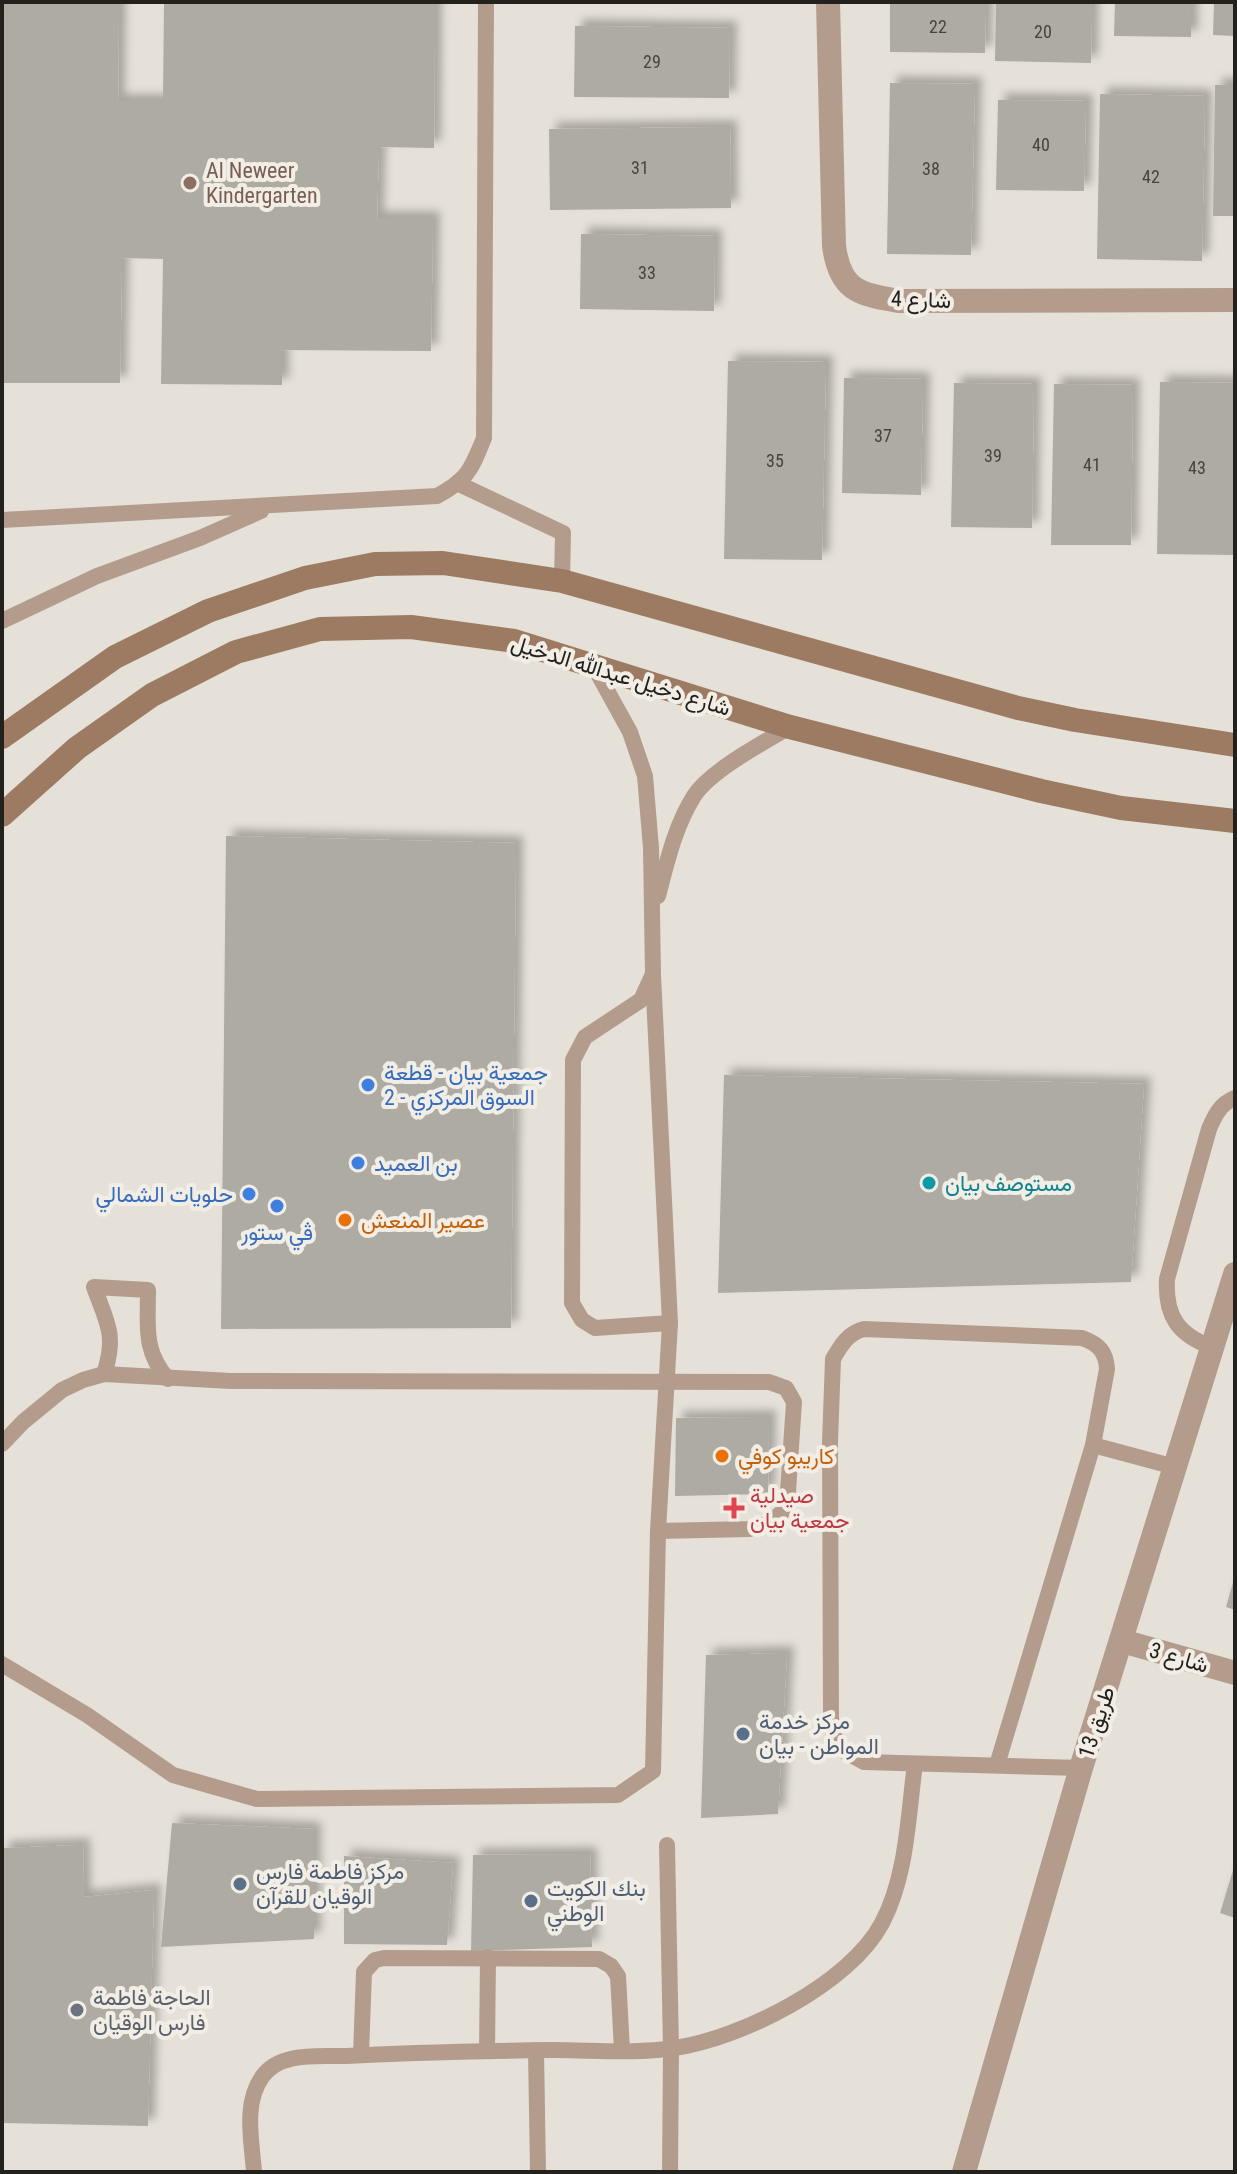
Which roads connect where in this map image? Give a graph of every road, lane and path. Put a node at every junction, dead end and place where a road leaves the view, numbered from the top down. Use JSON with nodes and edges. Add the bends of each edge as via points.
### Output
{"nodes":[{"id":1,"x":486,"y":2,"type":"edge"},
{"id":2,"x":828,"y":2,"type":"edge"},
{"id":3,"x":1235,"y":300,"type":"edge"},
{"id":4,"x":459,"y":484,"type":"junction"},
{"id":5,"x":269,"y":507,"type":"junction"},
{"id":6,"x":2,"y":520,"type":"edge"},
{"id":7,"x":562,"y":581,"type":"junction"},
{"id":8,"x":2,"y":621,"type":"edge"},
{"id":9,"x":592,"y":663,"type":"junction"},
{"id":10,"x":790,"y":727,"type":"junction"},
{"id":11,"x":2,"y":737,"type":"edge"},
{"id":12,"x":1235,"y":745,"type":"edge"},
{"id":13,"x":2,"y":815,"type":"edge"},
{"id":14,"x":1231,"y":822,"type":"edge"},
{"id":15,"x":653,"y":917,"type":"junction"},
{"id":16,"x":653,"y":975,"type":"junction"},
{"id":17,"x":1235,"y":1098,"type":"edge"},
{"id":18,"x":1235,"y":1274,"type":"edge"},
{"id":19,"x":670,"y":1323,"type":"junction"},
{"id":20,"x":1212,"y":1347,"type":"junction"},
{"id":21,"x":104,"y":1374,"type":"junction"},
{"id":22,"x":168,"y":1379,"type":"junction"},
{"id":23,"x":668,"y":1381,"type":"junction"},
{"id":24,"x":2,"y":1444,"type":"edge"},
{"id":25,"x":1093,"y":1445,"type":"junction"},
{"id":26,"x":1175,"y":1467,"type":"junction"},
{"id":27,"x":658,"y":1531,"type":"junction"},
{"id":28,"x":1122,"y":1641,"type":"junction"},
{"id":29,"x":2,"y":1664,"type":"edge"},
{"id":30,"x":1235,"y":1673,"type":"edge"},
{"id":31,"x":915,"y":1764,"type":"junction"},
{"id":32,"x":997,"y":1765,"type":"junction"},
{"id":33,"x":1081,"y":1768,"type":"junction"},
{"id":34,"x":667,"y":1845,"type":"dead end"},
{"id":35,"x":488,"y":1957,"type":"junction"},
{"id":36,"x":671,"y":2049,"type":"junction"},
{"id":37,"x":536,"y":2050,"type":"junction"},
{"id":38,"x":622,"y":2050,"type":"junction"},
{"id":39,"x":487,"y":2051,"type":"junction"},
{"id":40,"x":361,"y":2055,"type":"junction"},
{"id":41,"x":254,"y":2172,"type":"edge"},
{"id":42,"x":538,"y":2172,"type":"edge"},
{"id":43,"x":670,"y":2172,"type":"edge"},
{"id":44,"x":964,"y":2172,"type":"edge"}],
"edges":[{"from":1,"to":4,"type":"lane","via":[[484,438],[473,467]]},
{"from":2,"to":3,"type":"street","name":"شارع 4","via":[[834,246],[836,261],[851,286],[864,295],[899,301]]},
{"from":4,"to":5,"type":"lane","via":[[437,496]]},
{"from":4,"to":7,"type":"lane","via":[[563,533]]},
{"from":5,"to":6,"type":"lane"},
{"from":5,"to":8,"type":"lane","via":[[97,576]]},
{"from":7,"to":11,"type":"street","via":[[443,563],[375,564],[305,578],[208,611],[115,657]]},
{"from":7,"to":12,"type":"street","via":[[1018,708]]},
{"from":9,"to":10,"type":"street","name":"شارع دخيل عبدالله الدخيل"},
{"from":9,"to":13,"type":"street","name":"شارع دخيل عبدالله الدخيل","via":[[514,641],[411,627],[320,629],[236,652],[152,695],[77,748]]},
{"from":9,"to":15,"type":"lane","via":[[630,732],[645,776]]},
{"from":10,"to":14,"type":"street","name":"شارع دخيل عبدالله الدخيل","via":[[1107,805]]},
{"from":10,"to":15,"type":"lane","via":[[734,760],[695,794],[672,845]]},
{"from":15,"to":16,"type":"lane"},
{"from":16,"to":19,"type":"lane"},
{"from":16,"to":19,"type":"lane","via":[[641,1000],[585,1037],[573,1060],[572,1303],[582,1320],[595,1328]]},
{"from":17,"to":20,"type":"lane","via":[[1215,1114],[1209,1129],[1167,1279],[1171,1315],[1195,1341]]},
{"from":18,"to":20,"type":"street","name":"طريق 13"},
{"from":19,"to":23,"type":"lane"},
{"from":20,"to":26,"type":"street","name":"طريق 13"},
{"from":21,"to":22,"type":"lane"},
{"from":21,"to":22,"type":"lane","via":[[112,1335],[94,1287],[148,1290],[148,1348]]},
{"from":21,"to":24,"type":"lane","via":[[62,1390]]},
{"from":22,"to":23,"type":"lane"},
{"from":23,"to":27,"type":"lane"},
{"from":23,"to":27,"type":"lane","via":[[769,1382],[786,1388],[794,1402],[787,1507],[772,1522],[750,1529]]},
{"from":25,"to":26,"type":"lane"},
{"from":25,"to":31,"type":"lane","via":[[1106,1359],[1094,1342],[1082,1338],[864,1329],[841,1345],[833,1359],[832,1730],[835,1742],[853,1758]]},
{"from":25,"to":32,"type":"lane"},
{"from":26,"to":28,"type":"street","name":"طريق 13"},
{"from":27,"to":29,"type":"lane","via":[[653,1771],[618,1795],[257,1799],[173,1775]]},
{"from":28,"to":30,"type":"street","name":"شارع 3"},
{"from":28,"to":33,"type":"street","name":"طريق 13"},
{"from":31,"to":32,"type":"lane"},
{"from":31,"to":36,"type":"lane","via":[[899,1878],[881,1926],[865,1948],[828,1983],[750,2025]]},
{"from":32,"to":33,"type":"lane"},
{"from":33,"to":44,"type":"street","name":"طريق 13"},
{"from":34,"to":36,"type":"lane"},
{"from":35,"to":38,"type":"lane","via":[[587,1958],[611,1966],[621,1988]]},
{"from":35,"to":39,"type":"lane"},
{"from":35,"to":40,"type":"lane","via":[[384,1958],[368,1964]]},
{"from":36,"to":38,"type":"lane"},
{"from":36,"to":43,"type":"lane"},
{"from":37,"to":38,"type":"lane"},
{"from":37,"to":39,"type":"lane"},
{"from":37,"to":42,"type":"lane"},
{"from":39,"to":40,"type":"lane"},
{"from":40,"to":41,"type":"lane","via":[[279,2061],[262,2077],[251,2103]]}]}
